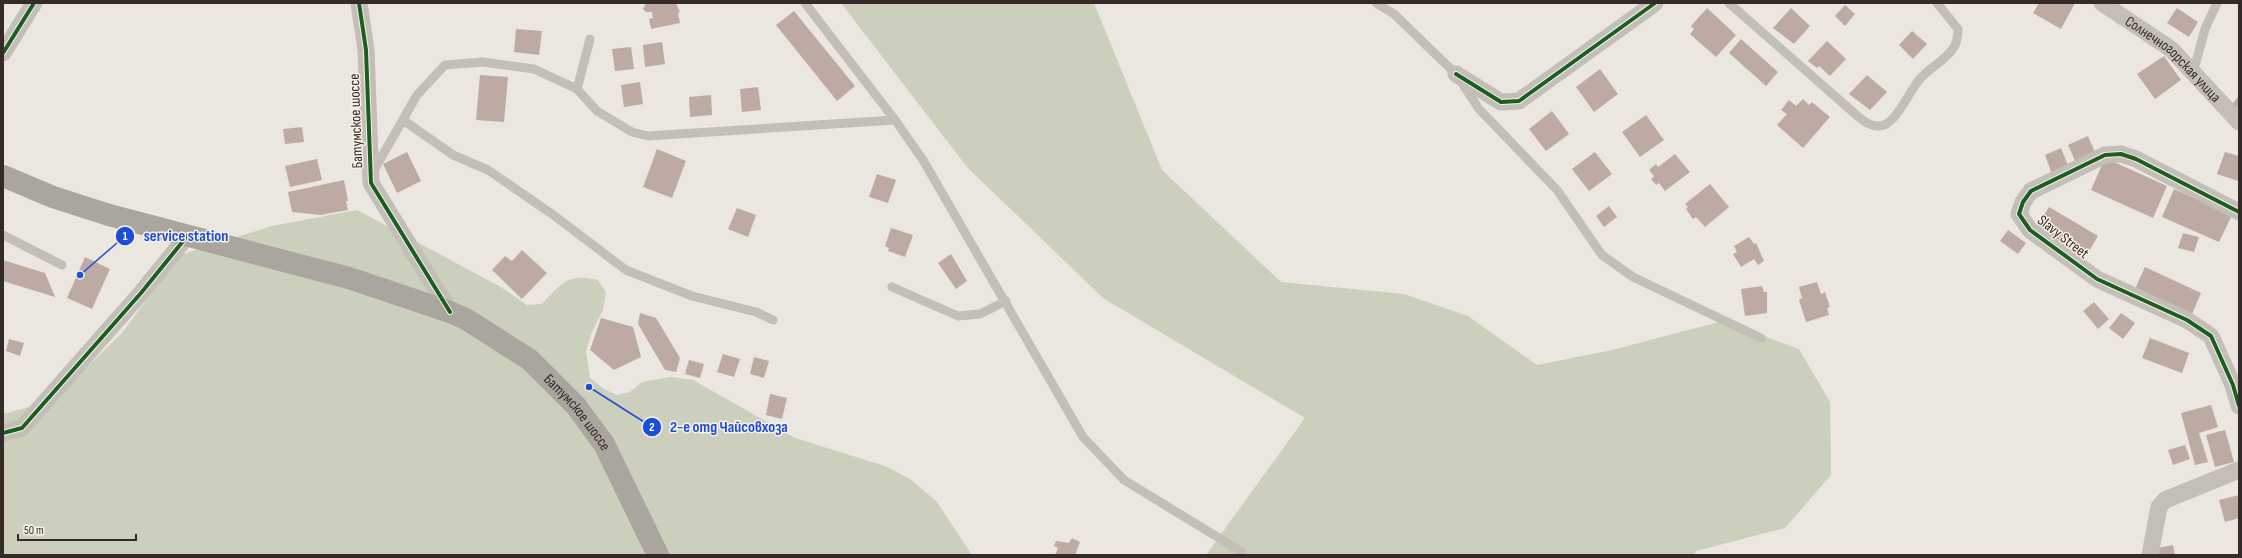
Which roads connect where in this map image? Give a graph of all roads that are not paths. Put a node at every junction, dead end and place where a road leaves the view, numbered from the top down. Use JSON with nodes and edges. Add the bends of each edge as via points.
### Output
{"nodes":[{"id":1,"x":34,"y":3,"type":"edge"},
{"id":2,"x":359,"y":3,"type":"edge"},
{"id":3,"x":805,"y":3,"type":"edge"},
{"id":4,"x":1376,"y":3,"type":"edge"},
{"id":5,"x":1655,"y":3,"type":"edge"},
{"id":6,"x":1729,"y":3,"type":"edge"},
{"id":7,"x":1937,"y":3,"type":"edge"},
{"id":8,"x":2102,"y":3,"type":"edge"},
{"id":9,"x":2217,"y":3,"type":"edge"},
{"id":10,"x":590,"y":39,"type":"dead end"},
{"id":11,"x":3,"y":53,"type":"edge"},
{"id":12,"x":1456,"y":74,"type":"junction"},
{"id":13,"x":2192,"y":74,"type":"junction"},
{"id":14,"x":577,"y":89,"type":"junction"},
{"id":15,"x":403,"y":120,"type":"junction"},
{"id":16,"x":895,"y":120,"type":"junction"},
{"id":17,"x":2239,"y":122,"type":"edge"},
{"id":18,"x":3,"y":176,"type":"edge"},
{"id":19,"x":370,"y":177,"type":"junction"},
{"id":20,"x":2239,"y":212,"type":"edge"},
{"id":21,"x":3,"y":235,"type":"edge"},
{"id":22,"x":188,"y":235,"type":"junction"},
{"id":23,"x":62,"y":265,"type":"dead end"},
{"id":24,"x":892,"y":287,"type":"dead end"},
{"id":25,"x":1006,"y":301,"type":"junction"},
{"id":26,"x":450,"y":312,"type":"junction"},
{"id":27,"x":773,"y":320,"type":"dead end"},
{"id":28,"x":1761,"y":338,"type":"dead end"},
{"id":29,"x":2239,"y":406,"type":"edge"},
{"id":30,"x":3,"y":433,"type":"edge"},
{"id":31,"x":2239,"y":470,"type":"edge"},
{"id":32,"x":1242,"y":552,"type":"dead end"},
{"id":33,"x":658,"y":555,"type":"edge"},
{"id":34,"x":2150,"y":555,"type":"edge"}],
"edges":[{"from":1,"to":11,"type":"street"},
{"from":2,"to":19,"type":"street","name":"Батумское шоссе","via":[[366,50]]},
{"from":3,"to":16,"type":"lane"},
{"from":4,"to":12,"type":"lane","via":[[1394,14]]},
{"from":5,"to":12,"type":"street","via":[[1519,101],[1501,102]]},
{"from":6,"to":7,"type":"lane","via":[[1854,113],[1876,126],[1885,125],[1894,117],[1920,78],[1952,49],[1957,39],[1958,29]]},
{"from":8,"to":13,"type":"street","name":"Солнечногорская улица","via":[[2171,49]]},
{"from":9,"to":13,"type":"lane","via":[[2205,30]]},
{"from":10,"to":14,"type":"lane"},
{"from":12,"to":28,"type":"lane","via":[[1479,109],[1557,190],[1602,256],[1633,277]]},
{"from":13,"to":17,"type":"street","name":"Солнечногорская улица"},
{"from":14,"to":15,"type":"lane","via":[[534,69],[483,62],[445,65],[417,95]]},
{"from":14,"to":16,"type":"lane","via":[[597,111],[632,132],[648,136]]},
{"from":15,"to":19,"type":"lane"},
{"from":15,"to":27,"type":"lane","via":[[453,155],[488,170],[626,270],[692,296],[756,312]]},
{"from":16,"to":25,"type":"lane","via":[[923,160]]},
{"from":18,"to":22,"type":"highway","name":"Батумское шоссе","via":[[74,203]]},
{"from":19,"to":26,"type":"street","name":"Батумское шоссе","via":[[371,183],[412,253]]},
{"from":20,"to":29,"type":"street","name":"Slavy Street","via":[[2136,159],[2121,154],[2105,155],[2031,191],[2023,202],[2020,214],[2030,230],[2097,279],[2187,320],[2211,336],[2233,385]]},
{"from":21,"to":23,"type":"lane"},
{"from":22,"to":26,"type":"highway","name":"Батумское шоссе","via":[[350,278]]},
{"from":22,"to":30,"type":"street","via":[[22,428]]},
{"from":24,"to":25,"type":"lane","via":[[958,316],[980,314]]},
{"from":25,"to":32,"type":"lane","via":[[1083,437],[1124,480]]},
{"from":26,"to":33,"type":"highway","name":"Батумское шоссе","via":[[466,319],[530,360],[576,406],[604,444]]},
{"from":31,"to":34,"type":"street","via":[[2165,500],[2160,507]]}]}
